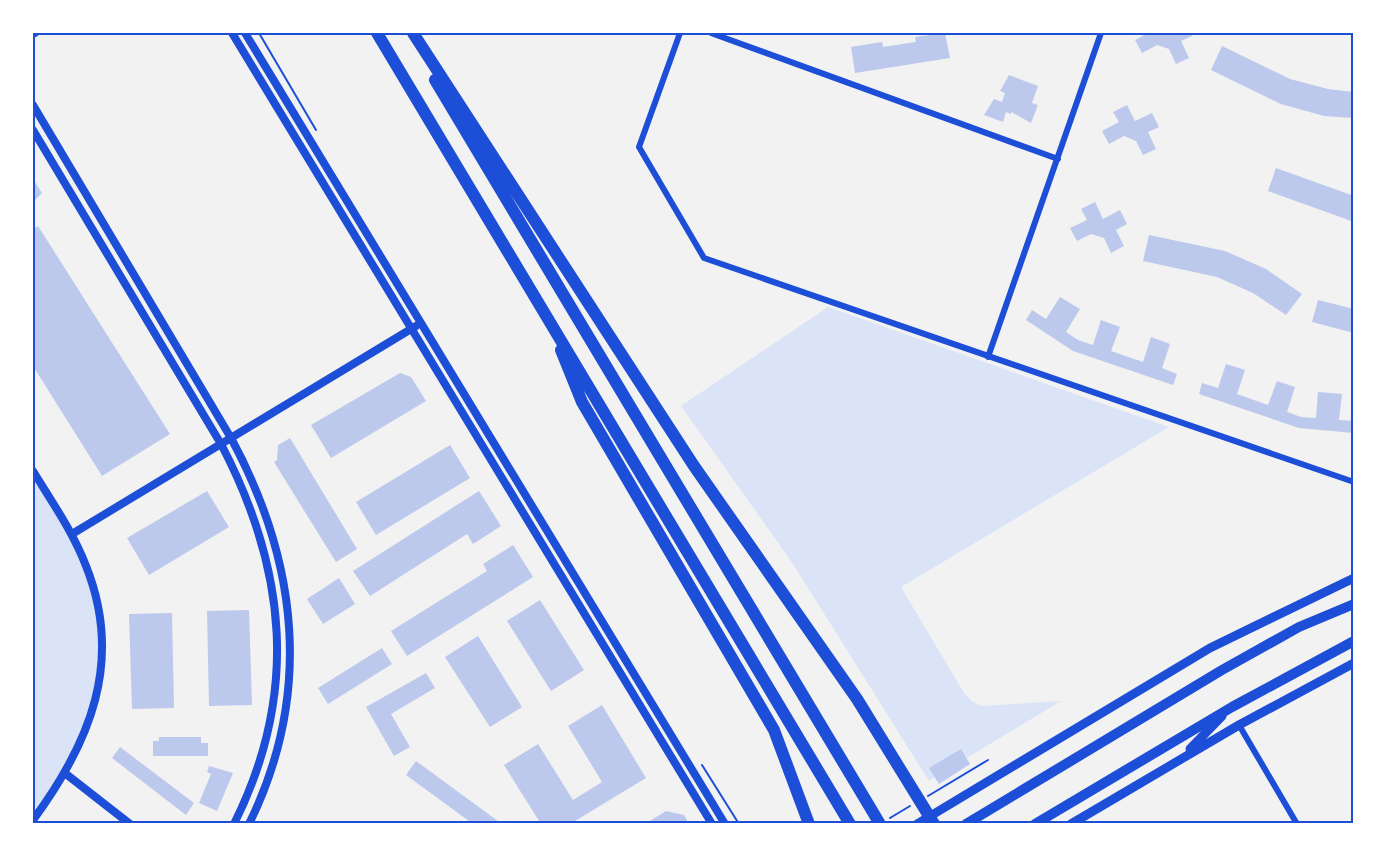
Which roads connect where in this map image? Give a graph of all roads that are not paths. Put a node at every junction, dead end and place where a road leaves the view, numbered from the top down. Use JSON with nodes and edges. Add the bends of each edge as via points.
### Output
{"nodes":[{"id":1,"x":231,"y":33,"type":"edge"},
{"id":2,"x":245,"y":33,"type":"edge"},
{"id":3,"x":377,"y":33,"type":"edge"},
{"id":4,"x":407,"y":33,"type":"edge"},
{"id":5,"x":413,"y":33,"type":"edge"},
{"id":6,"x":680,"y":33,"type":"edge"},
{"id":7,"x":711,"y":33,"type":"edge"},
{"id":8,"x":1101,"y":33,"type":"edge"},
{"id":9,"x":33,"y":105,"type":"edge"},
{"id":10,"x":33,"y":130,"type":"edge"},
{"id":11,"x":1058,"y":159,"type":"junction"},
{"id":12,"x":546,"y":313,"type":"junction"},
{"id":13,"x":422,"y":323,"type":"junction"},
{"id":14,"x":411,"y":328,"type":"junction"},
{"id":15,"x":988,"y":357,"type":"junction"},
{"id":16,"x":231,"y":438,"type":"junction"},
{"id":17,"x":221,"y":444,"type":"junction"},
{"id":18,"x":33,"y":471,"type":"edge"},
{"id":19,"x":1354,"y":482,"type":"edge"},
{"id":20,"x":72,"y":534,"type":"junction"},
{"id":21,"x":1354,"y":578,"type":"edge"},
{"id":22,"x":1354,"y":604,"type":"edge"},
{"id":23,"x":1354,"y":641,"type":"edge"},
{"id":24,"x":1354,"y":663,"type":"edge"},
{"id":25,"x":1232,"y":707,"type":"junction"},
{"id":26,"x":1239,"y":725,"type":"junction"},
{"id":27,"x":1180,"y":759,"type":"junction"},
{"id":28,"x":66,"y":774,"type":"junction"},
{"id":29,"x":33,"y":820,"type":"edge"},
{"id":30,"x":130,"y":824,"type":"edge"},
{"id":31,"x":234,"y":824,"type":"edge"},
{"id":32,"x":249,"y":824,"type":"edge"},
{"id":33,"x":712,"y":824,"type":"edge"},
{"id":34,"x":725,"y":824,"type":"edge"},
{"id":35,"x":809,"y":824,"type":"edge"},
{"id":36,"x":849,"y":824,"type":"edge"},
{"id":37,"x":880,"y":824,"type":"edge"},
{"id":38,"x":917,"y":824,"type":"edge"},
{"id":39,"x":934,"y":824,"type":"edge"},
{"id":40,"x":966,"y":824,"type":"edge"},
{"id":41,"x":1035,"y":824,"type":"edge"},
{"id":42,"x":1071,"y":824,"type":"edge"},
{"id":43,"x":1297,"y":824,"type":"edge"}],
"edges":[{"from":1,"to":14,"type":"street"},
{"from":2,"to":13,"type":"street"},
{"from":3,"to":12,"type":"highway"},
{"from":4,"to":37,"type":"highway"},
{"from":5,"to":39,"type":"highway","via":[[694,466],[856,699]]},
{"from":6,"to":15,"type":"street","via":[[639,147],[704,258]]},
{"from":7,"to":11,"type":"street"},
{"from":8,"to":11,"type":"street"},
{"from":9,"to":16,"type":"street"},
{"from":10,"to":17,"type":"street"},
{"from":11,"to":15,"type":"street"},
{"from":12,"to":35,"type":"highway","via":[[582,402],[774,730]]},
{"from":12,"to":36,"type":"highway"},
{"from":13,"to":14,"type":"street"},
{"from":13,"to":34,"type":"street"},
{"from":14,"to":16,"type":"street"},
{"from":14,"to":33,"type":"street"},
{"from":15,"to":19,"type":"street"},
{"from":16,"to":17,"type":"street"},
{"from":16,"to":32,"type":"street","via":[[252,477],[276,540],[290,646],[284,726],[272,769]]},
{"from":17,"to":20,"type":"street"},
{"from":17,"to":31,"type":"street","via":[[241,483],[263,544],[276,612],[271,723],[260,765]]},
{"from":18,"to":20,"type":"street"},
{"from":20,"to":28,"type":"street","via":[[98,605],[102,638],[96,705]]},
{"from":21,"to":38,"type":"main road","via":[[1210,648]]},
{"from":22,"to":40,"type":"main road","via":[[1299,627],[1222,670]]},
{"from":23,"to":25,"type":"main road"},
{"from":24,"to":26,"type":"main road"},
{"from":25,"to":27,"type":"main road"},
{"from":25,"to":41,"type":"main road"},
{"from":26,"to":27,"type":"main road"},
{"from":26,"to":43,"type":"street"},
{"from":27,"to":42,"type":"main road"},
{"from":28,"to":29,"type":"street"},
{"from":28,"to":30,"type":"street"}]}
